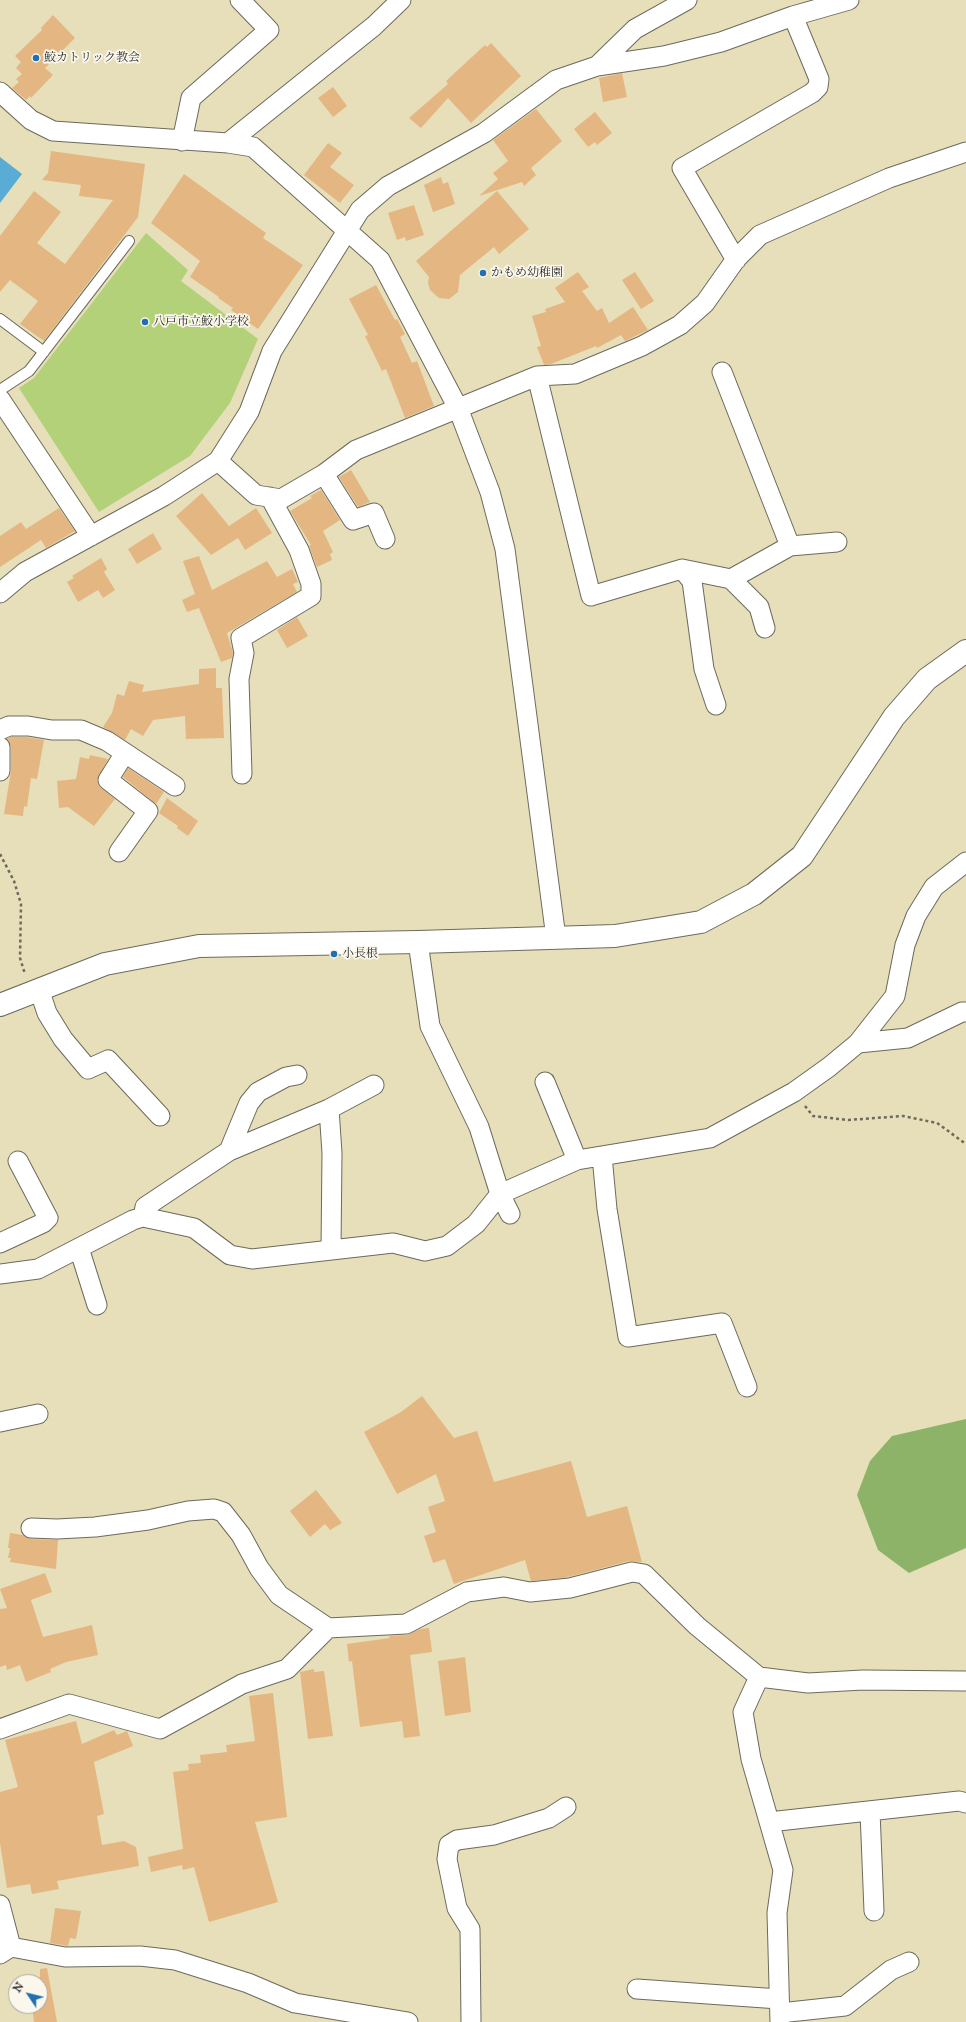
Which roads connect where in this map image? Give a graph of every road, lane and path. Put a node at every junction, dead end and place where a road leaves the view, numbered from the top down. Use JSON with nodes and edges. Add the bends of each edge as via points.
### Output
{"nodes":[{"id":1,"x":240,"y":0,"type":"edge"},
{"id":2,"x":687,"y":0,"type":"edge"},
{"id":3,"x":849,"y":0,"type":"edge"},
{"id":4,"x":392,"y":3,"type":"edge"},
{"id":5,"x":793,"y":16,"type":"junction"},
{"id":6,"x":596,"y":66,"type":"junction"},
{"id":7,"x":0,"y":92,"type":"edge"},
{"id":8,"x":182,"y":141,"type":"junction"},
{"id":9,"x":228,"y":143,"type":"junction"},
{"id":10,"x":966,"y":152,"type":"edge"},
{"id":11,"x":348,"y":230,"type":"junction"},
{"id":12,"x":129,"y":241,"type":"dead end"},
{"id":13,"x":736,"y":260,"type":"junction"},
{"id":14,"x":0,"y":319,"type":"edge"},
{"id":15,"x":44,"y":352,"type":"junction"},
{"id":16,"x":722,"y":372,"type":"dead end"},
{"id":17,"x":537,"y":376,"type":"junction"},
{"id":18,"x":0,"y":390,"type":"edge"},
{"id":19,"x":0,"y":399,"type":"edge"},
{"id":20,"x":458,"y":408,"type":"junction"},
{"id":21,"x":218,"y":461,"type":"junction"},
{"id":22,"x":324,"y":474,"type":"junction"},
{"id":23,"x":270,"y":497,"type":"junction"},
{"id":24,"x":90,"y":536,"type":"junction"},
{"id":25,"x":385,"y":539,"type":"dead end"},
{"id":26,"x":837,"y":542,"type":"dead end"},
{"id":27,"x":790,"y":546,"type":"junction"},
{"id":28,"x":682,"y":569,"type":"junction"},
{"id":29,"x":731,"y":579,"type":"junction"},
{"id":30,"x":0,"y":594,"type":"edge"},
{"id":31,"x":765,"y":628,"type":"dead end"},
{"id":32,"x":966,"y":650,"type":"edge"},
{"id":33,"x":716,"y":705,"type":"dead end"},
{"id":34,"x":0,"y":730,"type":"edge"},
{"id":35,"x":0,"y":747,"type":"edge"},
{"id":36,"x":125,"y":753,"type":"junction"},
{"id":37,"x":0,"y":771,"type":"edge"},
{"id":38,"x":242,"y":774,"type":"dead end"},
{"id":39,"x":175,"y":786,"type":"dead end"},
{"id":40,"x":119,"y":852,"type":"dead end"},
{"id":41,"x":0,"y":854,"type":"edge"},
{"id":42,"x":966,"y":862,"type":"edge"},
{"id":43,"x":556,"y":938,"type":"junction"},
{"id":44,"x":418,"y":942,"type":"junction"},
{"id":45,"x":32,"y":982,"type":"junction"},
{"id":46,"x":0,"y":1005,"type":"edge"},
{"id":47,"x":966,"y":1012,"type":"edge"},
{"id":48,"x":858,"y":1042,"type":"junction"},
{"id":49,"x":297,"y":1075,"type":"dead end"},
{"id":50,"x":545,"y":1082,"type":"dead end"},
{"id":51,"x":374,"y":1085,"type":"dead end"},
{"id":52,"x":794,"y":1092,"type":"junction"},
{"id":53,"x":329,"y":1110,"type":"junction"},
{"id":54,"x":160,"y":1116,"type":"dead end"},
{"id":55,"x":966,"y":1144,"type":"edge"},
{"id":56,"x":229,"y":1151,"type":"junction"},
{"id":57,"x":602,"y":1156,"type":"junction"},
{"id":58,"x":577,"y":1160,"type":"junction"},
{"id":59,"x":18,"y":1161,"type":"dead end"},
{"id":60,"x":500,"y":1194,"type":"junction"},
{"id":61,"x":510,"y":1214,"type":"dead end"},
{"id":62,"x":143,"y":1217,"type":"junction"},
{"id":63,"x":0,"y":1242,"type":"edge"},
{"id":64,"x":79,"y":1248,"type":"junction"},
{"id":65,"x":331,"y":1250,"type":"junction"},
{"id":66,"x":0,"y":1274,"type":"edge"},
{"id":67,"x":97,"y":1305,"type":"dead end"},
{"id":68,"x":747,"y":1387,"type":"dead end"},
{"id":69,"x":38,"y":1414,"type":"dead end"},
{"id":70,"x":0,"y":1422,"type":"edge"},
{"id":71,"x":31,"y":1528,"type":"dead end"},
{"id":72,"x":328,"y":1628,"type":"junction"},
{"id":73,"x":759,"y":1677,"type":"junction"},
{"id":74,"x":966,"y":1680,"type":"edge"},
{"id":75,"x":0,"y":1730,"type":"edge"},
{"id":76,"x":966,"y":1803,"type":"edge"},
{"id":77,"x":566,"y":1807,"type":"dead end"},
{"id":78,"x":870,"y":1811,"type":"junction"},
{"id":79,"x":769,"y":1822,"type":"junction"},
{"id":80,"x":0,"y":1905,"type":"edge"},
{"id":81,"x":874,"y":1911,"type":"dead end"},
{"id":82,"x":5,"y":1951,"type":"edge"},
{"id":83,"x":909,"y":1962,"type":"dead end"},
{"id":84,"x":637,"y":1988,"type":"dead end"},
{"id":85,"x":780,"y":2011,"type":"edge"},
{"id":86,"x":408,"y":2022,"type":"edge"},
{"id":87,"x":471,"y":2022,"type":"edge"}],
"edges":[{"from":1,"to":8,"type":"street","via":[[269,30],[191,98]]},
{"from":2,"to":6,"type":"street","via":[[635,29]]},
{"from":3,"to":5,"type":"street"},
{"from":4,"to":9,"type":"street","via":[[374,26]]},
{"from":5,"to":6,"type":"street","via":[[721,42],[664,56]]},
{"from":5,"to":13,"type":"street","via":[[819,78],[818,87],[812,93],[682,168]]},
{"from":6,"to":11,"type":"street","via":[[556,80],[484,133],[388,186],[360,210]]},
{"from":7,"to":8,"type":"street","via":[[31,120],[52,131]]},
{"from":8,"to":9,"type":"street"},
{"from":9,"to":11,"type":"street","via":[[253,147]]},
{"from":10,"to":13,"type":"street","via":[[889,178],[760,235]]},
{"from":11,"to":20,"type":"street","via":[[380,260]]},
{"from":11,"to":21,"type":"street","via":[[272,351],[250,412]]},
{"from":12,"to":15,"type":"lane"},
{"from":13,"to":17,"type":"street","via":[[705,303],[680,324],[642,346],[575,374]]},
{"from":14,"to":15,"type":"lane"},
{"from":15,"to":18,"type":"lane","via":[[30,372]]},
{"from":16,"to":27,"type":"street"},
{"from":17,"to":20,"type":"street"},
{"from":17,"to":28,"type":"street","via":[[591,596]]},
{"from":19,"to":24,"type":"street"},
{"from":20,"to":22,"type":"street","via":[[356,450]]},
{"from":20,"to":43,"type":"street","via":[[490,492],[505,550]]},
{"from":21,"to":23,"type":"street","via":[[256,494]]},
{"from":21,"to":24,"type":"street","via":[[164,496]]},
{"from":22,"to":23,"type":"street","via":[[281,499]]},
{"from":22,"to":25,"type":"street","via":[[353,520],[374,513]]},
{"from":23,"to":38,"type":"street","via":[[299,550],[310,584],[311,596],[241,638],[244,653],[239,679]]},
{"from":24,"to":30,"type":"street","via":[[25,572]]},
{"from":26,"to":27,"type":"street"},
{"from":27,"to":29,"type":"street"},
{"from":28,"to":29,"type":"street"},
{"from":28,"to":33,"type":"street","via":[[692,581],[704,669]]},
{"from":29,"to":31,"type":"street","via":[[759,607]]},
{"from":32,"to":43,"type":"street","via":[[927,679],[894,716],[802,856],[754,894],[701,922],[615,936]]},
{"from":34,"to":36,"type":"street","via":[[9,726],[81,730],[107,741]]},
{"from":35,"to":37,"type":"street"},
{"from":36,"to":39,"type":"street"},
{"from":36,"to":40,"type":"street","via":[[108,780],[148,811]]},
{"from":41,"to":45,"type":"path","via":[[14,881],[21,904],[20,958]]},
{"from":42,"to":48,"type":"street","via":[[934,887],[916,916],[905,945],[895,996]]},
{"from":43,"to":44,"type":"street"},
{"from":44,"to":45,"type":"street","via":[[199,946],[105,964]]},
{"from":44,"to":60,"type":"street","via":[[430,1026],[479,1127]]},
{"from":45,"to":46,"type":"street"},
{"from":45,"to":54,"type":"street","via":[[63,1039],[88,1069],[108,1060]]},
{"from":47,"to":48,"type":"street","via":[[908,1038]]},
{"from":48,"to":52,"type":"street","via":[[830,1067]]},
{"from":49,"to":56,"type":"street","via":[[286,1077],[258,1092],[249,1103]]},
{"from":50,"to":58,"type":"street"},
{"from":51,"to":53,"type":"street"},
{"from":52,"to":55,"type":"path","via":[[812,1116],[848,1120],[904,1116],[937,1123]]},
{"from":52,"to":57,"type":"street","via":[[710,1138]]},
{"from":53,"to":56,"type":"street"},
{"from":53,"to":65,"type":"street","via":[[332,1153]]},
{"from":56,"to":62,"type":"street","via":[[145,1207]]},
{"from":57,"to":58,"type":"street"},
{"from":57,"to":68,"type":"street","via":[[607,1209],[628,1336],[722,1323]]},
{"from":58,"to":60,"type":"street"},
{"from":59,"to":63,"type":"street","via":[[48,1218],[43,1223]]},
{"from":60,"to":61,"type":"street"},
{"from":60,"to":65,"type":"street","via":[[476,1224],[447,1246],[425,1251],[393,1243]]},
{"from":62,"to":64,"type":"street","via":[[132,1220]]},
{"from":62,"to":65,"type":"street","via":[[194,1228],[230,1255],[252,1259]]},
{"from":64,"to":66,"type":"street","via":[[38,1269]]},
{"from":64,"to":67,"type":"street"},
{"from":69,"to":70,"type":"street"},
{"from":71,"to":72,"type":"street","via":[[95,1527],[148,1520],[188,1511],[214,1509],[223,1512],[241,1535],[259,1568],[279,1595]]},
{"from":72,"to":73,"type":"street","via":[[406,1624],[466,1592],[504,1587],[530,1592],[570,1588],[632,1572],[644,1574],[697,1626]]},
{"from":72,"to":75,"type":"street","via":[[287,1669],[242,1684],[160,1729],[69,1704]]},
{"from":73,"to":74,"type":"street","via":[[808,1683]]},
{"from":73,"to":79,"type":"street","via":[[743,1712],[751,1759]]},
{"from":76,"to":78,"type":"street","via":[[959,1801]]},
{"from":77,"to":87,"type":"street","via":[[549,1818],[494,1835],[457,1840],[449,1845],[447,1859],[456,1908],[470,1930]]},
{"from":78,"to":79,"type":"street"},
{"from":78,"to":81,"type":"street"},
{"from":79,"to":85,"type":"street","via":[[783,1870],[777,1913]]},
{"from":80,"to":82,"type":"street"},
{"from":82,"to":86,"type":"street","via":[[65,1957],[140,1956],[175,1960],[248,1983],[295,2003]]},
{"from":83,"to":85,"type":"street","via":[[891,1970],[845,2006]]},
{"from":84,"to":85,"type":"street"}]}
